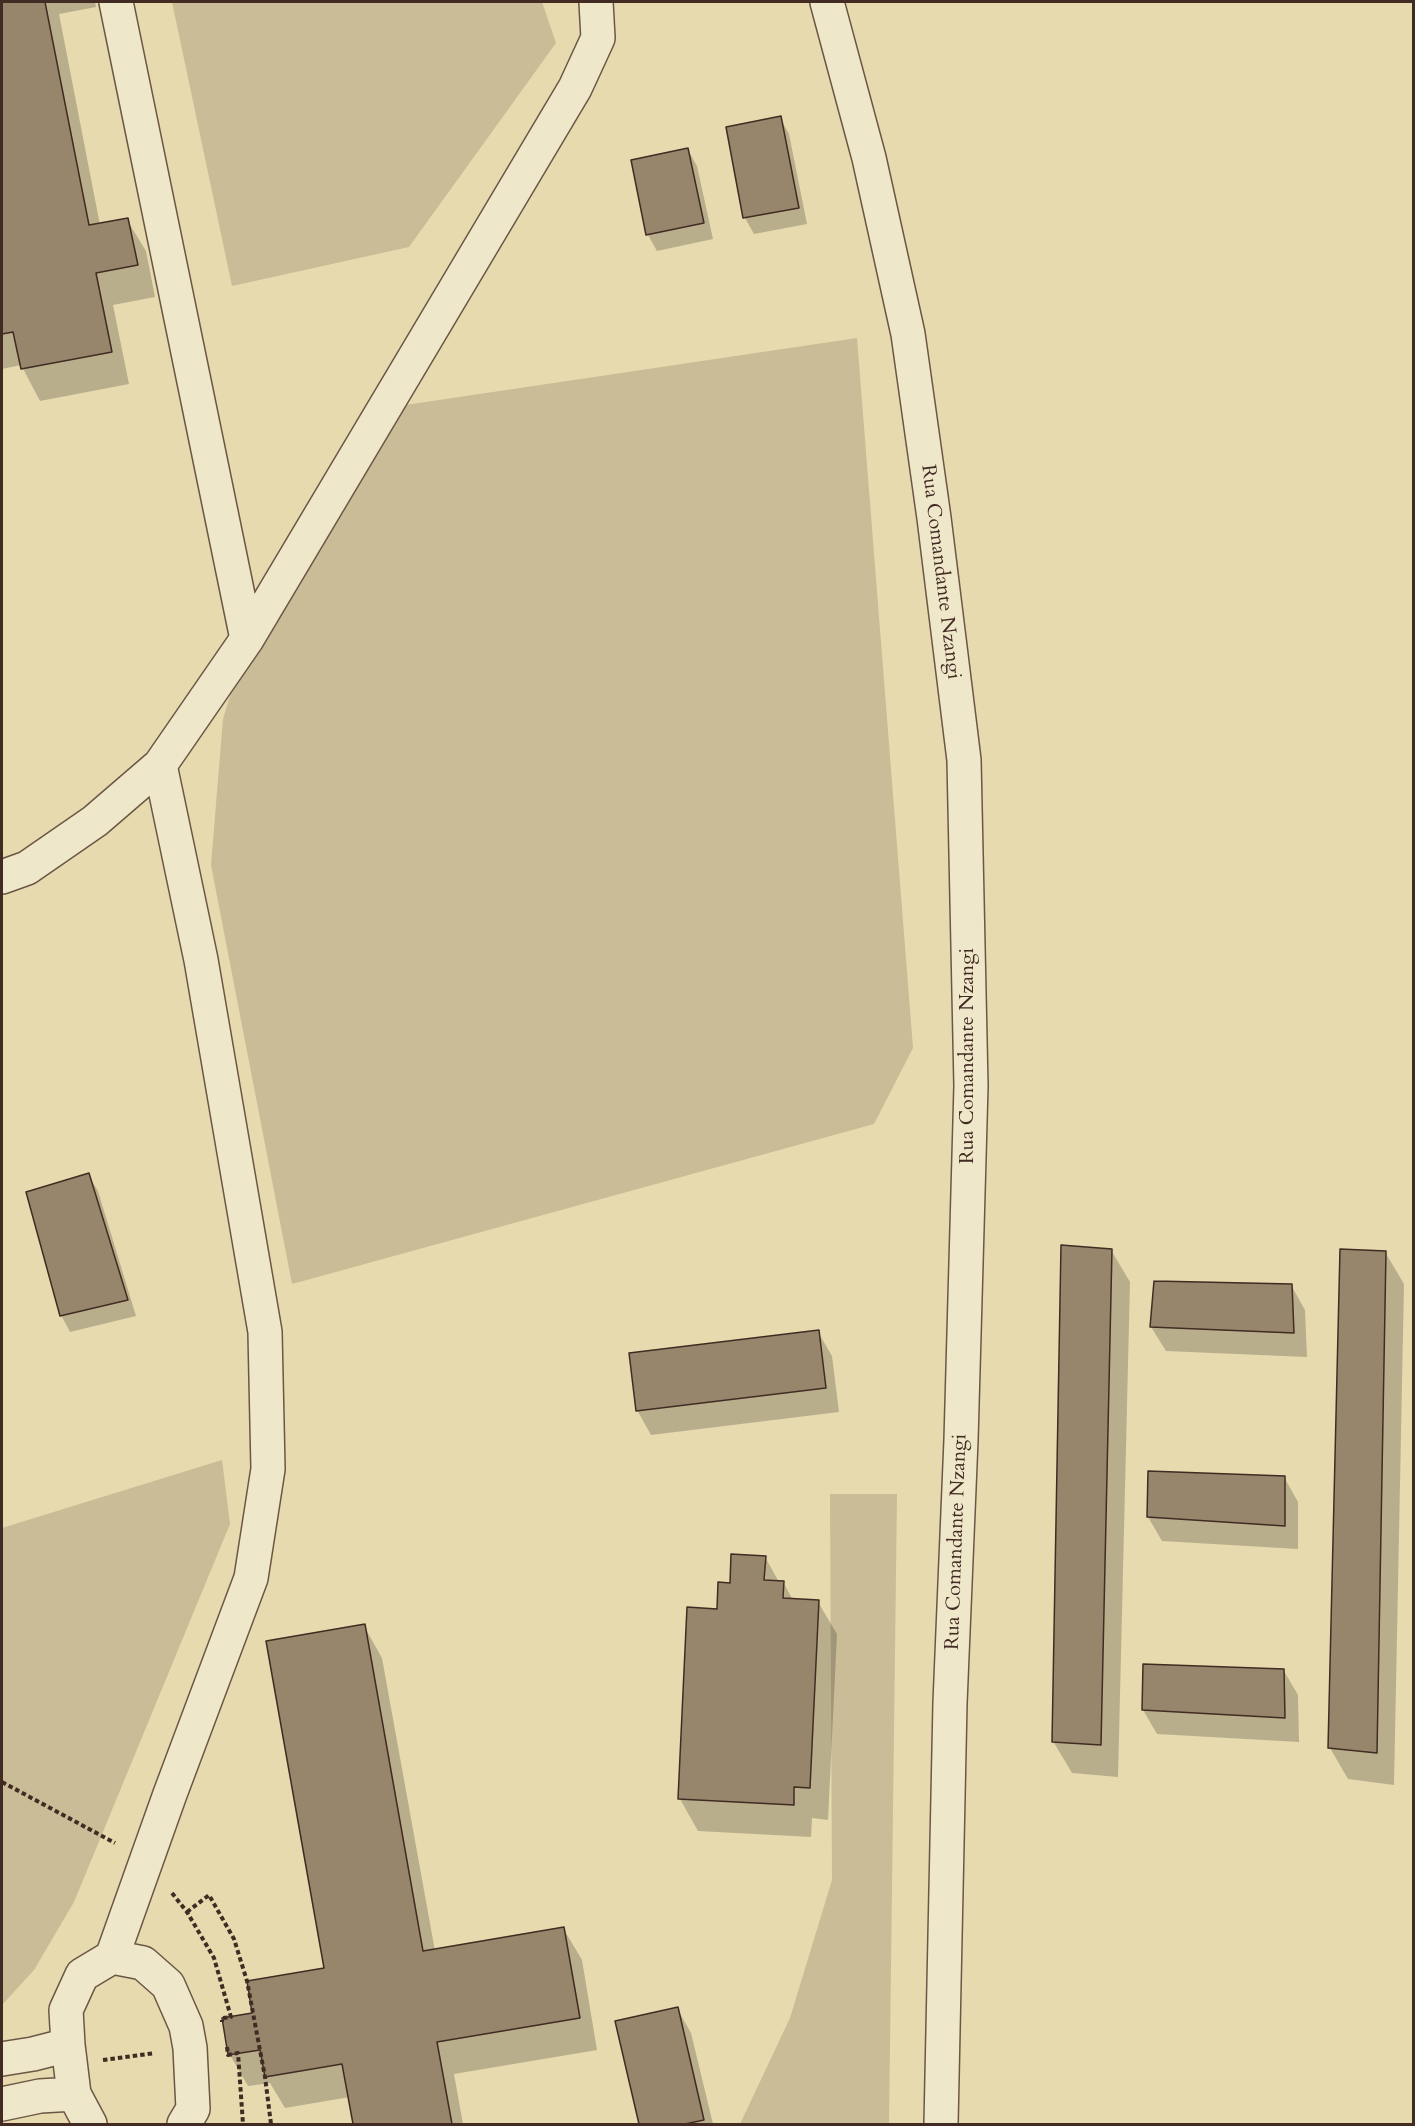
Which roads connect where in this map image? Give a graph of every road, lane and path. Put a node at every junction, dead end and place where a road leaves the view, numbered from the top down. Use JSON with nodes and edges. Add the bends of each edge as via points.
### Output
{"nodes":[{"id":1,"x":116,"y":2,"type":"edge"},
{"id":2,"x":596,"y":2,"type":"edge"},
{"id":3,"x":827,"y":2,"type":"edge"},
{"id":4,"x":247,"y":639,"type":"junction"},
{"id":5,"x":160,"y":765,"type":"junction"},
{"id":6,"x":2,"y":877,"type":"edge"},
{"id":7,"x":2,"y":1782,"type":"edge"},
{"id":8,"x":146,"y":1861,"type":"junction"},
{"id":9,"x":112,"y":1957,"type":"junction"},
{"id":10,"x":223,"y":2028,"type":"dead end"},
{"id":11,"x":225,"y":2037,"type":"dead end"},
{"id":12,"x":190,"y":2048,"type":"junction"},
{"id":13,"x":17,"y":2057,"type":"edge"},
{"id":14,"x":71,"y":2068,"type":"junction"},
{"id":15,"x":40,"y":2096,"type":"junction"},
{"id":16,"x":2,"y":2104,"type":"edge"},
{"id":17,"x":90,"y":2124,"type":"edge"},
{"id":18,"x":184,"y":2124,"type":"edge"},
{"id":19,"x":243,"y":2124,"type":"edge"},
{"id":20,"x":271,"y":2124,"type":"edge"},
{"id":21,"x":941,"y":2124,"type":"edge"}],
"edges":[{"from":1,"to":4,"type":"street"},
{"from":2,"to":4,"type":"street","via":[[598,38],[574,88]]},
{"from":3,"to":21,"type":"street","name":"Rua Comandante Nzangi","via":[[869,158],[908,333],[963,759],[971,1086],[949,1738]]},
{"from":4,"to":5,"type":"street"},
{"from":5,"to":6,"type":"street","via":[[95,821],[27,867]]},
{"from":5,"to":8,"type":"street","via":[[201,960],[265,1332],[268,1469],[251,1578]]},
{"from":7,"to":8,"type":"path"},
{"from":8,"to":9,"type":"street"},
{"from":9,"to":12,"type":"street","via":[[142,1963],[168,1985],[186,2026]]},
{"from":9,"to":14,"type":"street","via":[[82,1975],[66,2010]]},
{"from":10,"to":20,"type":"path","via":[[222,2018],[231,2017],[227,1998],[214,1958],[187,1912],[209,1895],[234,1939],[247,1981]]},
{"from":11,"to":19,"type":"path","via":[[228,2055],[238,2054]]},
{"from":12,"to":14,"type":"path"},
{"from":12,"to":18,"type":"street","via":[[193,2109]]},
{"from":13,"to":14,"type":"street"},
{"from":13,"to":15,"type":"street"},
{"from":14,"to":15,"type":"street"},
{"from":14,"to":17,"type":"street"},
{"from":15,"to":16,"type":"street"}]}
